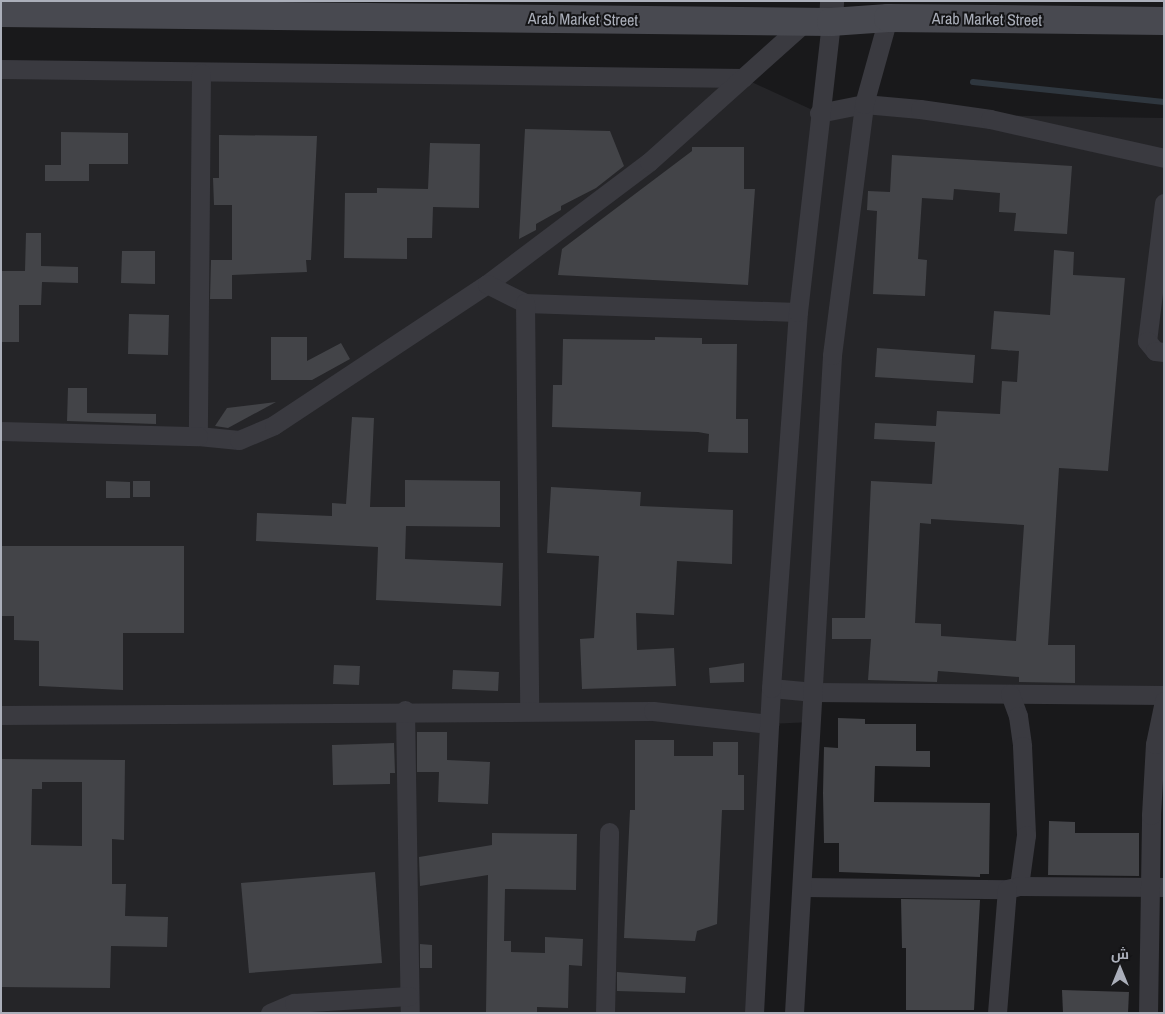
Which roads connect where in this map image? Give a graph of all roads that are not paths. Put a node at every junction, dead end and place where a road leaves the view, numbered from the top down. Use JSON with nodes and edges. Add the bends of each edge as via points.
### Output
{"nodes":[{"id":1,"x":888,"y":10,"type":"edge"},
{"id":2,"x":1,"y":13,"type":"edge"},
{"id":3,"x":823,"y":15,"type":"edge"},
{"id":4,"x":1164,"y":21,"type":"edge"},
{"id":5,"x":1,"y":69,"type":"edge"},
{"id":6,"x":200,"y":72,"type":"junction"},
{"id":7,"x":743,"y":78,"type":"junction"},
{"id":8,"x":864,"y":104,"type":"junction"},
{"id":9,"x":819,"y":113,"type":"junction"},
{"id":10,"x":1164,"y":158,"type":"edge"},
{"id":11,"x":1164,"y":203,"type":"edge"},
{"id":12,"x":487,"y":284,"type":"junction"},
{"id":13,"x":525,"y":303,"type":"junction"},
{"id":14,"x":798,"y":312,"type":"junction"},
{"id":15,"x":1164,"y":352,"type":"edge"},
{"id":16,"x":1,"y":431,"type":"edge"},
{"id":17,"x":198,"y":436,"type":"junction"},
{"id":18,"x":771,"y":688,"type":"junction"},
{"id":19,"x":814,"y":692,"type":"junction"},
{"id":20,"x":1010,"y":694,"type":"junction"},
{"id":21,"x":1164,"y":695,"type":"edge"},
{"id":22,"x":1164,"y":701,"type":"edge"},
{"id":23,"x":405,"y":710,"type":"junction"},
{"id":24,"x":530,"y":710,"type":"junction"},
{"id":25,"x":1,"y":715,"type":"edge"},
{"id":26,"x":769,"y":724,"type":"junction"},
{"id":27,"x":610,"y":832,"type":"dead end"},
{"id":28,"x":803,"y":887,"type":"junction"},
{"id":29,"x":1157,"y":887,"type":"edge"},
{"id":30,"x":1013,"y":888,"type":"junction"},
{"id":31,"x":410,"y":1004,"type":"edge"},
{"id":32,"x":270,"y":1013,"type":"edge"},
{"id":33,"x":605,"y":1013,"type":"edge"},
{"id":34,"x":754,"y":1013,"type":"edge"},
{"id":35,"x":794,"y":1013,"type":"edge"},
{"id":36,"x":997,"y":1013,"type":"edge"},
{"id":37,"x":1148,"y":1013,"type":"edge"}],
"edges":[{"from":1,"to":3,"type":"main road","name":"Arab Market Street"},
{"from":1,"to":4,"type":"main road","name":"Arab Market Street"},
{"from":1,"to":8,"type":"street"},
{"from":2,"to":3,"type":"main road","name":"Arab Market Street"},
{"from":3,"to":7,"type":"street"},
{"from":3,"to":9,"type":"street"},
{"from":5,"to":6,"type":"street"},
{"from":6,"to":7,"type":"street"},
{"from":6,"to":17,"type":"street"},
{"from":7,"to":12,"type":"street","via":[[649,162]]},
{"from":8,"to":9,"type":"street"},
{"from":8,"to":10,"type":"street","via":[[990,119]]},
{"from":8,"to":19,"type":"street","via":[[832,355]]},
{"from":9,"to":14,"type":"street"},
{"from":11,"to":15,"type":"street","via":[[1147,341],[1155,351]]},
{"from":12,"to":13,"type":"street"},
{"from":12,"to":17,"type":"street","via":[[274,425],[239,440]]},
{"from":13,"to":14,"type":"street"},
{"from":13,"to":24,"type":"street"},
{"from":14,"to":18,"type":"street"},
{"from":16,"to":17,"type":"street"},
{"from":18,"to":19,"type":"street"},
{"from":18,"to":26,"type":"street"},
{"from":19,"to":20,"type":"street"},
{"from":19,"to":28,"type":"street"},
{"from":20,"to":21,"type":"street"},
{"from":20,"to":30,"type":"street","via":[[1018,716],[1022,746],[1026,835]]},
{"from":22,"to":29,"type":"street","via":[[1155,744]]},
{"from":23,"to":24,"type":"street","via":[[494,713],[505,709]]},
{"from":23,"to":25,"type":"street"},
{"from":23,"to":31,"type":"street"},
{"from":24,"to":26,"type":"street","via":[[653,711]]},
{"from":26,"to":34,"type":"street"},
{"from":27,"to":33,"type":"street"},
{"from":28,"to":30,"type":"street"},
{"from":28,"to":35,"type":"street"},
{"from":29,"to":30,"type":"street"},
{"from":29,"to":37,"type":"street"},
{"from":30,"to":36,"type":"street"},
{"from":31,"to":32,"type":"street","via":[[294,1003]]}]}
